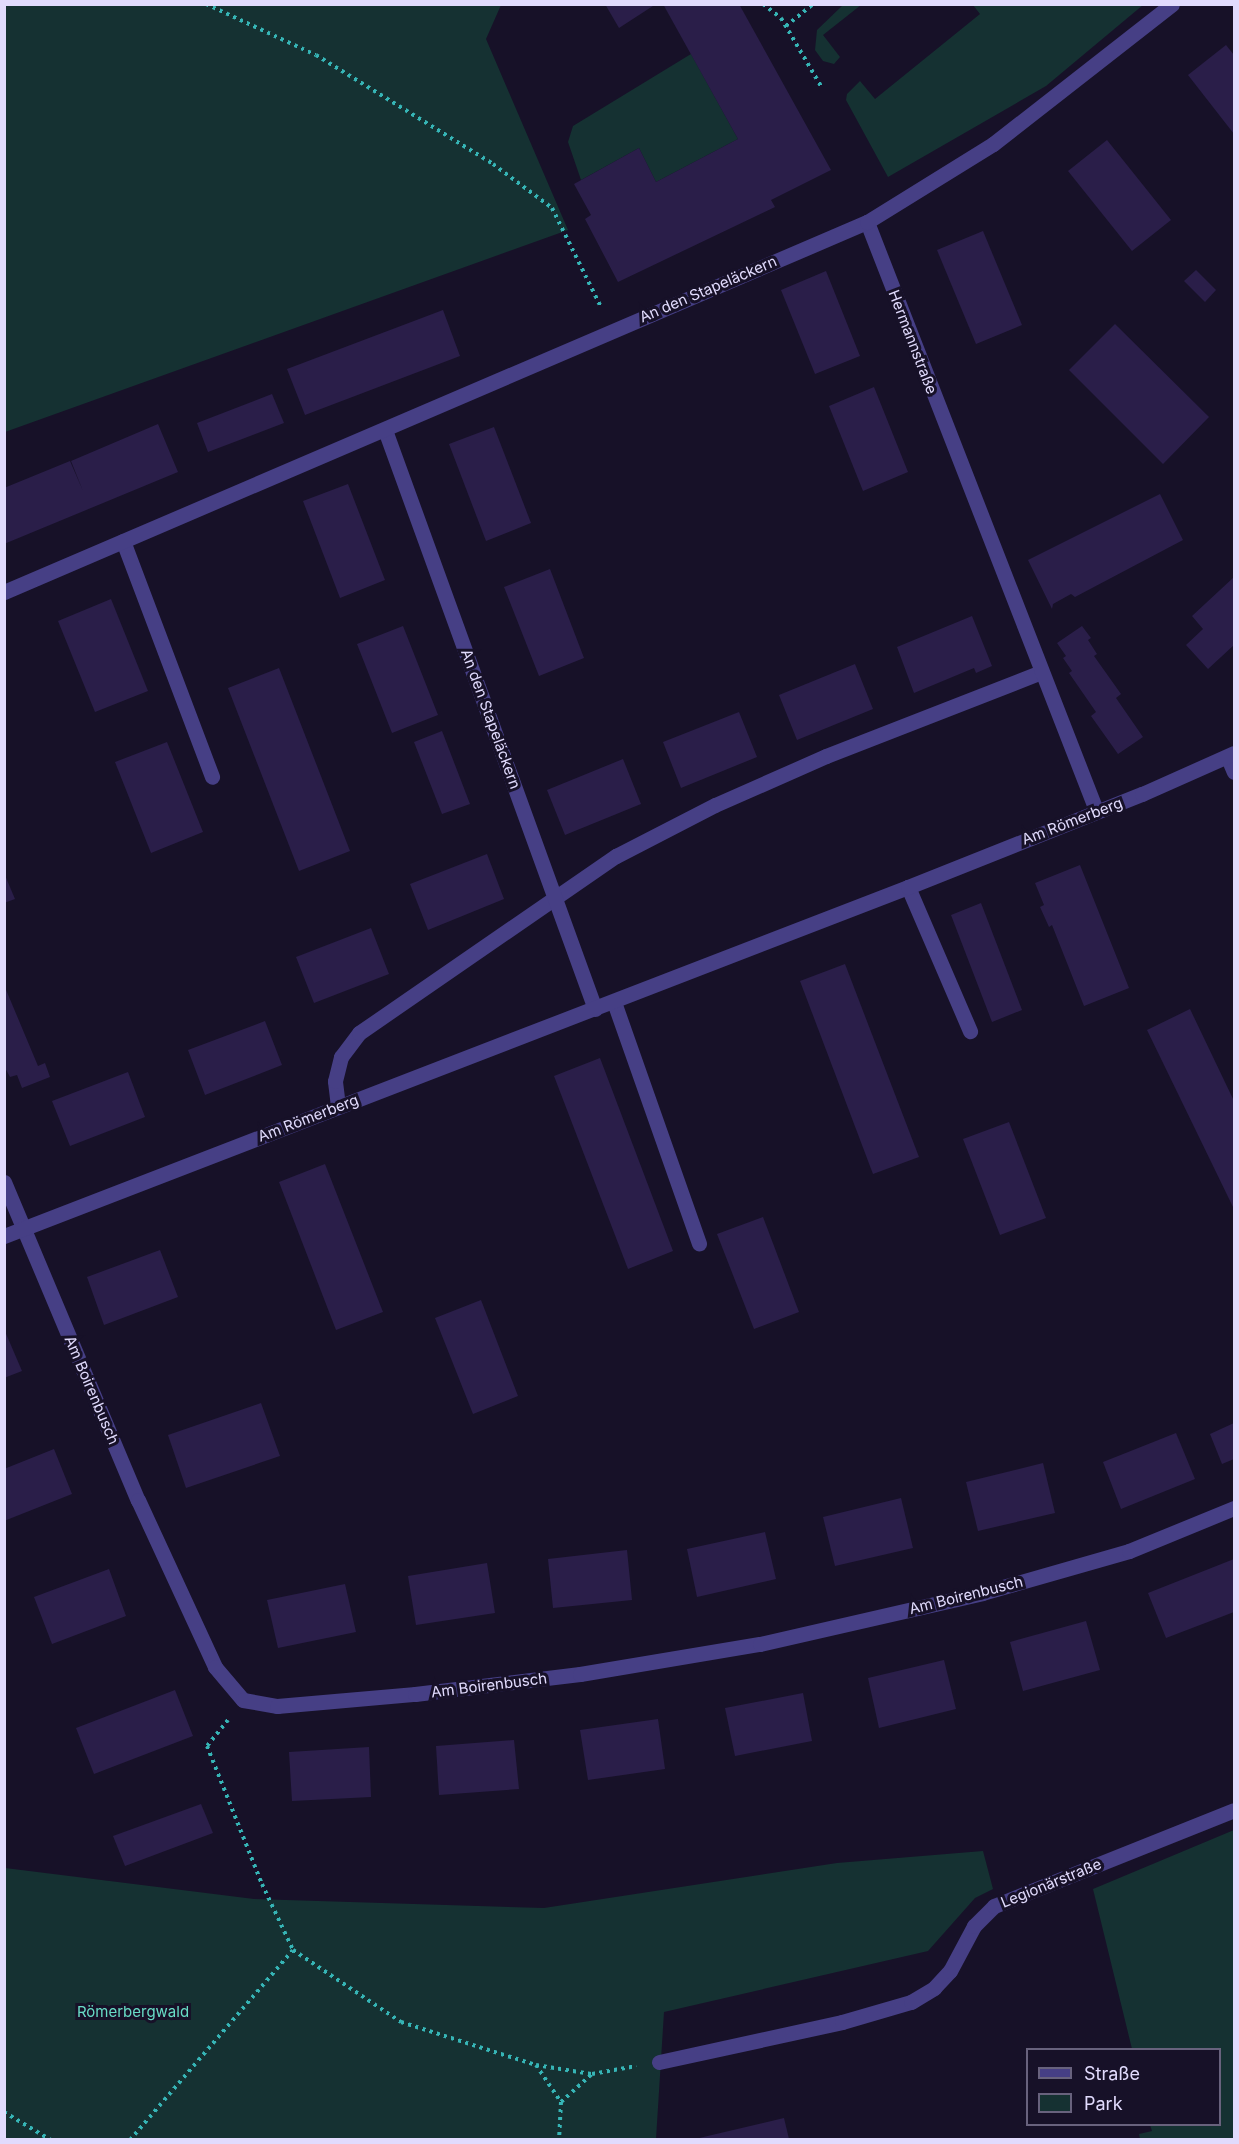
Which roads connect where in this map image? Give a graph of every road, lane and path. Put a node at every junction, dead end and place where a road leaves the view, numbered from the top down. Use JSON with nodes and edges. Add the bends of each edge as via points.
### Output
{"nodes":[{"id":1,"x":206,"y":4,"type":"edge"},
{"id":2,"x":763,"y":4,"type":"edge"},
{"id":3,"x":813,"y":4,"type":"edge"},
{"id":4,"x":1172,"y":4,"type":"edge"},
{"id":5,"x":786,"y":26,"type":"junction"},
{"id":6,"x":822,"y":88,"type":"dead end"},
{"id":7,"x":867,"y":222,"type":"junction"},
{"id":8,"x":612,"y":330,"type":"junction"},
{"id":9,"x":385,"y":430,"type":"junction"},
{"id":10,"x":123,"y":541,"type":"junction"},
{"id":11,"x":4,"y":592,"type":"edge"},
{"id":12,"x":1041,"y":672,"type":"junction"},
{"id":13,"x":1232,"y":761,"type":"edge"},
{"id":14,"x":212,"y":777,"type":"dead end"},
{"id":15,"x":1096,"y":810,"type":"junction"},
{"id":16,"x":908,"y":887,"type":"junction"},
{"id":17,"x":556,"y":897,"type":"junction"},
{"id":18,"x":614,"y":1002,"type":"junction"},
{"id":19,"x":596,"y":1009,"type":"junction"},
{"id":20,"x":970,"y":1030,"type":"dead end"},
{"id":21,"x":338,"y":1106,"type":"junction"},
{"id":22,"x":4,"y":1182,"type":"edge"},
{"id":23,"x":23,"y":1229,"type":"junction"},
{"id":24,"x":4,"y":1236,"type":"edge"},
{"id":25,"x":699,"y":1243,"type":"dead end"},
{"id":26,"x":1234,"y":1508,"type":"edge"},
{"id":27,"x":243,"y":1700,"type":"junction"},
{"id":28,"x":1234,"y":1810,"type":"edge"},
{"id":29,"x":293,"y":1950,"type":"junction"},
{"id":30,"x":660,"y":2062,"type":"joint"},
{"id":31,"x":536,"y":2065,"type":"junction"},
{"id":32,"x":592,"y":2074,"type":"junction"},
{"id":33,"x":561,"y":2102,"type":"junction"},
{"id":34,"x":4,"y":2112,"type":"edge"},
{"id":35,"x":51,"y":2139,"type":"edge"},
{"id":36,"x":130,"y":2139,"type":"edge"},
{"id":37,"x":559,"y":2139,"type":"edge"}],
"edges":[{"from":1,"to":8,"type":"path","via":[[316,55],[494,164],[552,208]]},
{"from":2,"to":5,"type":"path"},
{"from":3,"to":5,"type":"path"},
{"from":4,"to":7,"type":"street","via":[[993,144]]},
{"from":5,"to":6,"type":"path"},
{"from":7,"to":8,"type":"street","name":"An den Stapeläckern"},
{"from":7,"to":12,"type":"street","name":"Hermannstraße"},
{"from":8,"to":9,"type":"street","name":"An den Stapeläckern"},
{"from":9,"to":10,"type":"street","name":"An den Stapeläckern"},
{"from":9,"to":17,"type":"street","name":"An den Stapeläckern"},
{"from":10,"to":11,"type":"street","name":"An den Stapeläckern"},
{"from":10,"to":14,"type":"street"},
{"from":12,"to":15,"type":"street","name":"Hermannstraße"},
{"from":12,"to":17,"type":"street","via":[[826,756],[715,805],[616,856]]},
{"from":13,"to":15,"type":"street","name":"Am Römerberg"},
{"from":15,"to":16,"type":"street","name":"Am Römerberg"},
{"from":16,"to":18,"type":"street","name":"Am Römerberg"},
{"from":16,"to":20,"type":"street"},
{"from":17,"to":19,"type":"street","name":"An den Stapeläckern"},
{"from":17,"to":21,"type":"street","via":[[359,1033],[340,1057],[335,1082]]},
{"from":18,"to":19,"type":"street","name":"Am Römerberg"},
{"from":18,"to":25,"type":"street"},
{"from":19,"to":21,"type":"street","name":"Am Römerberg"},
{"from":21,"to":23,"type":"street","name":"Am Römerberg"},
{"from":22,"to":23,"type":"street"},
{"from":23,"to":24,"type":"street","name":"Am Römerberg"},
{"from":23,"to":27,"type":"street","name":"Am Boirenbusch","via":[[134,1490],[210,1656],[228,1686]]},
{"from":26,"to":27,"type":"street","name":"Am Boirenbusch","via":[[1129,1551],[993,1590],[760,1644],[580,1674],[415,1694],[277,1706]]},
{"from":27,"to":29,"type":"path","via":[[207,1746]]},
{"from":28,"to":30,"type":"street","name":"Legionärstraße","via":[[994,1906],[974,1926],[950,1971],[934,1988],[911,2002],[842,2022]]},
{"from":29,"to":31,"type":"path","via":[[401,2022]]},
{"from":29,"to":36,"type":"path"},
{"from":30,"to":32,"type":"path"},
{"from":31,"to":32,"type":"path"},
{"from":31,"to":33,"type":"path"},
{"from":32,"to":33,"type":"path"},
{"from":33,"to":37,"type":"path"},
{"from":34,"to":35,"type":"path"}]}
